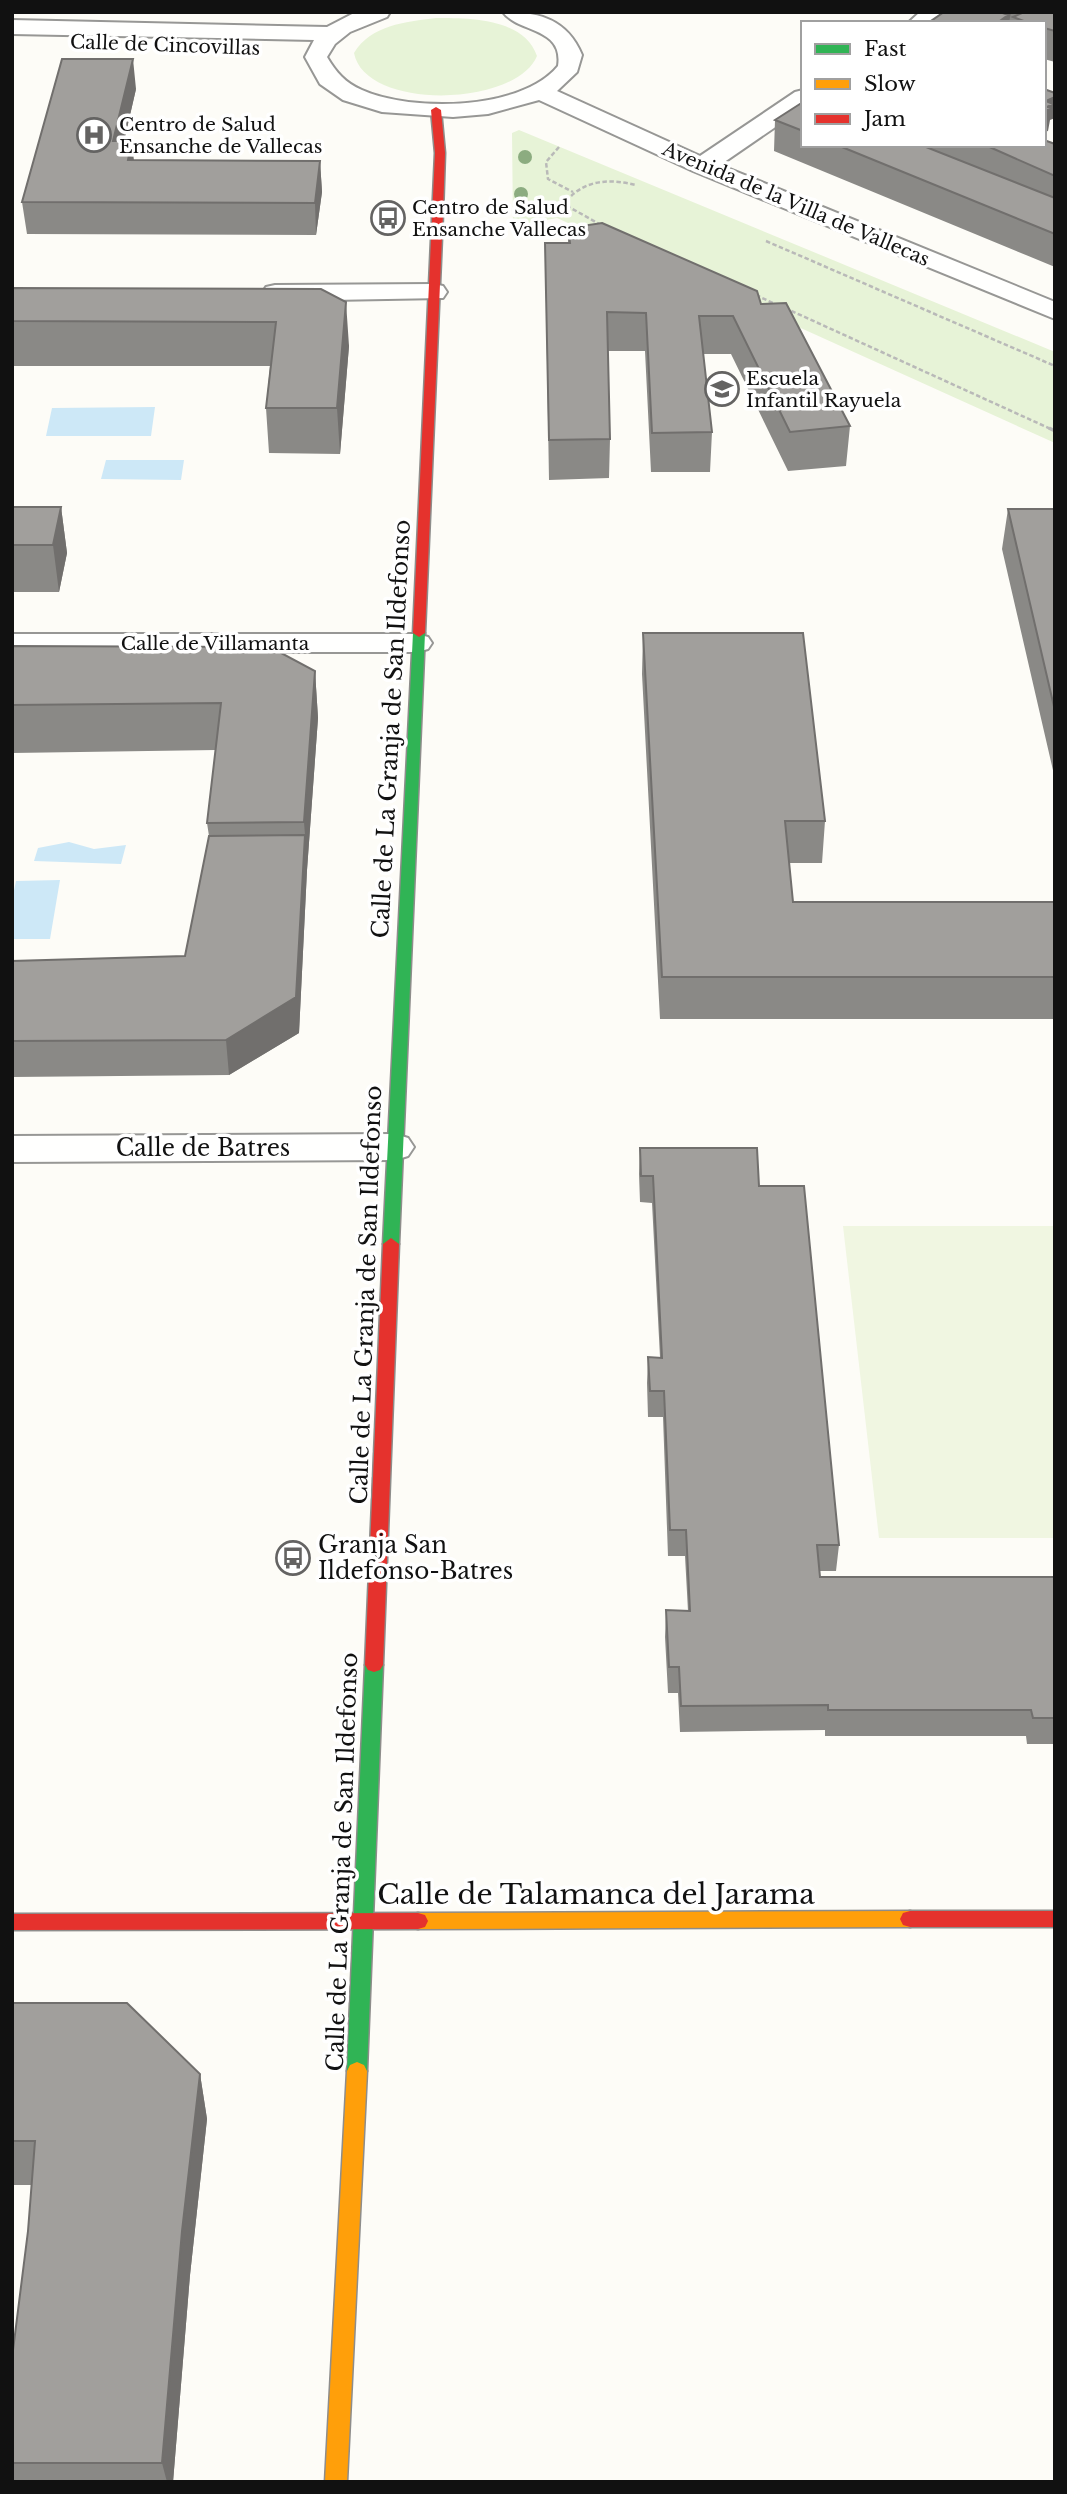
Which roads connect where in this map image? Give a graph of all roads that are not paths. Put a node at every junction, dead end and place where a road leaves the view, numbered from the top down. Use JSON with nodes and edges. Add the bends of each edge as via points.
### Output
{"nodes":[{"id":1,"x":379,"y":12,"type":"edge"},
{"id":2,"x":514,"y":12,"type":"edge"},
{"id":3,"x":573,"y":15,"type":"dead end"},
{"id":4,"x":548,"y":26,"type":"junction"},
{"id":5,"x":12,"y":27,"type":"edge"},
{"id":6,"x":331,"y":34,"type":"junction"},
{"id":7,"x":12,"y":42,"type":"edge"},
{"id":8,"x":316,"y":57,"type":"junction"},
{"id":9,"x":540,"y":92,"type":"junction"},
{"id":10,"x":801,"y":98,"type":"edge"},
{"id":11,"x":436,"y":110,"type":"junction"},
{"id":12,"x":702,"y":166,"type":"junction"},
{"id":13,"x":434,"y":292,"type":"junction"},
{"id":14,"x":243,"y":293,"type":"edge"},
{"id":15,"x":1055,"y":311,"type":"edge"},
{"id":16,"x":12,"y":643,"type":"edge"},
{"id":17,"x":418,"y":643,"type":"junction"},
{"id":18,"x":395,"y":1147,"type":"junction"},
{"id":19,"x":12,"y":1149,"type":"edge"},
{"id":20,"x":1055,"y":1919,"type":"edge"},
{"id":21,"x":12,"y":1922,"type":"edge"},
{"id":22,"x":364,"y":1922,"type":"junction"},
{"id":23,"x":336,"y":2482,"type":"edge"}],
"edges":[{"from":1,"to":6,"type":"street"},
{"from":2,"to":4,"type":"street"},
{"from":3,"to":4,"type":"street"},
{"from":4,"to":9,"type":"street","via":[[562,36],[570,50],[570,65]]},
{"from":5,"to":6,"type":"street","name":"Calle de Cincovillas"},
{"from":6,"to":8,"type":"street"},
{"from":7,"to":8,"type":"street","name":"Calle de Cincovillas","via":[[228,47]]},
{"from":8,"to":11,"type":"street","via":[[320,69],[350,94],[400,108]]},
{"from":9,"to":11,"type":"street","via":[[492,106]]},
{"from":9,"to":12,"type":"street","name":"Avenida de la Villa de Vallecas"},
{"from":10,"to":12,"type":"street"},
{"from":11,"to":13,"type":"street","name":"Calle de La Granja de San Ildefonso","via":[[440,153]]},
{"from":12,"to":15,"type":"street","name":"Avenida de la Villa de Vallecas"},
{"from":13,"to":14,"type":"street"},
{"from":13,"to":17,"type":"street","name":"Calle de La Granja de San Ildefonso"},
{"from":16,"to":17,"type":"street","name":"Calle de Villamanta"},
{"from":17,"to":18,"type":"street","name":"Calle de La Granja de San Ildefonso"},
{"from":18,"to":19,"type":"street","name":"Calle de Batres"},
{"from":18,"to":22,"type":"street","name":"Calle de La Granja de San Ildefonso"},
{"from":20,"to":22,"type":"street","name":"Calle de Talamanca del Jarama"},
{"from":21,"to":22,"type":"street","name":"Calle de Talamanca del Jarama"},
{"from":22,"to":23,"type":"street","name":"Calle de La Granja de San Ildefonso"}]}
